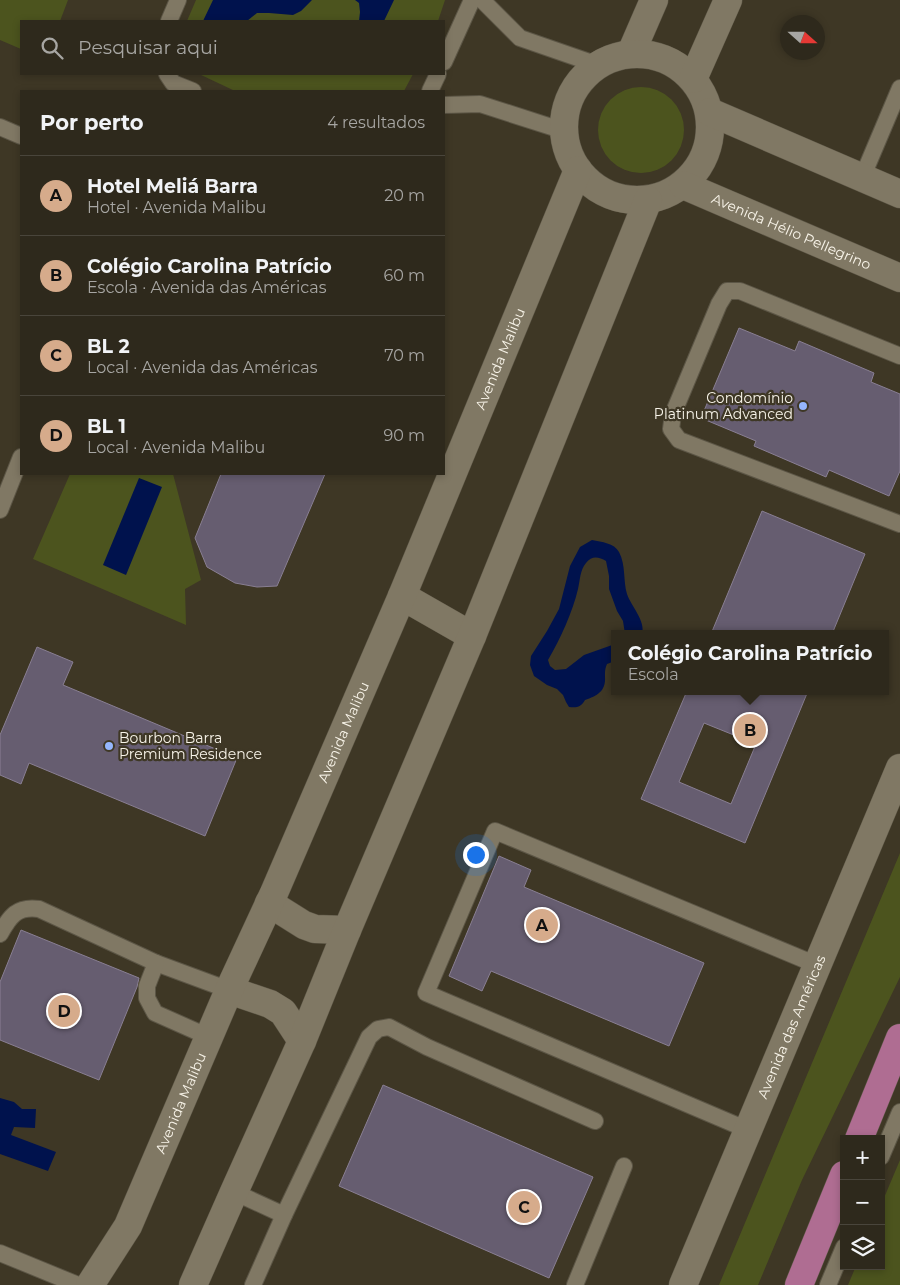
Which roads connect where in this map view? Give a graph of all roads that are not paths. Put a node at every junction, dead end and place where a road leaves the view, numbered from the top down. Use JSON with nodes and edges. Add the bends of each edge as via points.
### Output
{"nodes":[{"id":1,"x":178,"y":0,"type":"edge"},
{"id":2,"x":472,"y":0,"type":"edge"},
{"id":3,"x":482,"y":0,"type":"edge"},
{"id":4,"x":654,"y":0,"type":"edge"},
{"id":5,"x":728,"y":0,"type":"edge"},
{"id":6,"x":169,"y":20,"type":"edge"},
{"id":7,"x":631,"y":54,"type":"junction"},
{"id":8,"x":445,"y":60,"type":"edge"},
{"id":9,"x":598,"y":65,"type":"junction"},
{"id":10,"x":168,"y":75,"type":"edge"},
{"id":11,"x":438,"y":75,"type":"edge"},
{"id":12,"x":693,"y":79,"type":"junction"},
{"id":13,"x":900,"y":88,"type":"edge"},
{"id":14,"x":190,"y":90,"type":"edge"},
{"id":15,"x":430,"y":90,"type":"edge"},
{"id":16,"x":445,"y":105,"type":"edge"},
{"id":17,"x":710,"y":112,"type":"junction"},
{"id":18,"x":896,"y":112,"type":"edge"},
{"id":19,"x":0,"y":127,"type":"edge"},
{"id":20,"x":564,"y":131,"type":"junction"},
{"id":21,"x":20,"y":136,"type":"edge"},
{"id":22,"x":578,"y":170,"type":"junction"},
{"id":23,"x":862,"y":178,"type":"junction"},
{"id":24,"x":683,"y":185,"type":"junction"},
{"id":25,"x":900,"y":194,"type":"edge"},
{"id":26,"x":648,"y":200,"type":"junction"},
{"id":27,"x":900,"y":278,"type":"edge"},
{"id":28,"x":900,"y":356,"type":"edge"},
{"id":29,"x":20,"y":460,"type":"edge"},
{"id":30,"x":0,"y":510,"type":"edge"},
{"id":31,"x":900,"y":524,"type":"edge"},
{"id":32,"x":402,"y":596,"type":"junction"},
{"id":33,"x":472,"y":636,"type":"junction"},
{"id":34,"x":900,"y":768,"type":"edge"},
{"id":35,"x":269,"y":903,"type":"junction"},
{"id":36,"x":347,"y":930,"type":"junction"},
{"id":37,"x":0,"y":934,"type":"edge"},
{"id":38,"x":156,"y":963,"type":"junction"},
{"id":39,"x":817,"y":965,"type":"junction"},
{"id":40,"x":229,"y":990,"type":"junction"},
{"id":41,"x":209,"y":1036,"type":"junction"},
{"id":42,"x":900,"y":1038,"type":"edge"},
{"id":43,"x":302,"y":1042,"type":"junction"},
{"id":44,"x":900,"y":1112,"type":"edge"},
{"id":45,"x":595,"y":1121,"type":"dead end"},
{"id":46,"x":748,"y":1130,"type":"junction"},
{"id":47,"x":861,"y":1135,"type":"edge"},
{"id":48,"x":885,"y":1148,"type":"edge"},
{"id":49,"x":624,"y":1166,"type":"dead end"},
{"id":50,"x":842,"y":1180,"type":"edge"},
{"id":51,"x":234,"y":1192,"type":"junction"},
{"id":52,"x":284,"y":1215,"type":"junction"},
{"id":53,"x":0,"y":1253,"type":"edge"},
{"id":54,"x":840,"y":1256,"type":"edge"},
{"id":55,"x":78,"y":1285,"type":"edge"},
{"id":56,"x":90,"y":1285,"type":"edge"},
{"id":57,"x":194,"y":1285,"type":"edge"},
{"id":58,"x":253,"y":1285,"type":"edge"},
{"id":59,"x":575,"y":1285,"type":"edge"},
{"id":60,"x":682,"y":1285,"type":"edge"},
{"id":61,"x":799,"y":1285,"type":"edge"},
{"id":62,"x":828,"y":1285,"type":"edge"}],
"edges":[{"from":1,"to":6,"type":"lane"},
{"from":2,"to":8,"type":"lane"},
{"from":3,"to":9,"type":"lane","via":[[520,38]]},
{"from":4,"to":7,"type":"street"},
{"from":5,"to":12,"type":"street"},
{"from":7,"to":9,"type":"street"},
{"from":7,"to":12,"type":"street","via":[[649,54],[665,59],[681,67]]},
{"from":9,"to":20,"type":"street","via":[[576,87],[569,100]]},
{"from":10,"to":14,"type":"lane","via":[[173,83]]},
{"from":11,"to":15,"type":"lane"},
{"from":12,"to":17,"type":"street","via":[[704,94]]},
{"from":13,"to":18,"type":"lane"},
{"from":16,"to":20,"type":"lane","via":[[480,104]]},
{"from":17,"to":23,"type":"street"},
{"from":17,"to":24,"type":"street","via":[[710,134],[705,155]]},
{"from":18,"to":23,"type":"lane"},
{"from":19,"to":21,"type":"lane"},
{"from":20,"to":22,"type":"street","via":[[571,159]]},
{"from":22,"to":26,"type":"street","via":[[602,192],[632,201]]},
{"from":22,"to":32,"type":"street","name":"Avenida Malibu"},
{"from":23,"to":25,"type":"street"},
{"from":24,"to":26,"type":"street"},
{"from":24,"to":27,"type":"street","name":"Avenida Hélio Pellegrino"},
{"from":26,"to":33,"type":"street"},
{"from":28,"to":31,"type":"lane","via":[[740,291],[727,291],[673,414],[670,430],[678,440]]},
{"from":29,"to":30,"type":"lane"},
{"from":32,"to":33,"type":"street"},
{"from":32,"to":35,"type":"street","name":"Avenida Malibu"},
{"from":33,"to":36,"type":"street"},
{"from":34,"to":39,"type":"street","name":"Avenida das Américas"},
{"from":35,"to":36,"type":"street","via":[[304,925]]},
{"from":35,"to":40,"type":"street","name":"Avenida Malibu"},
{"from":36,"to":43,"type":"street"},
{"from":37,"to":38,"type":"lane","via":[[16,911],[39,909]]},
{"from":38,"to":40,"type":"lane"},
{"from":38,"to":41,"type":"lane","via":[[147,986],[147,998],[155,1013]]},
{"from":39,"to":46,"type":"street","name":"Avenida das Américas"},
{"from":39,"to":46,"type":"lane","via":[[495,831],[426,993]]},
{"from":40,"to":41,"type":"street","name":"Avenida Malibu"},
{"from":40,"to":43,"type":"street","via":[[270,1004],[283,1012]]},
{"from":41,"to":56,"type":"street","name":"Avenida Malibu","via":[[128,1226]]},
{"from":42,"to":47,"type":"highway"},
{"from":43,"to":51,"type":"street"},
{"from":44,"to":48,"type":"lane"},
{"from":45,"to":52,"type":"lane","via":[[389,1027],[378,1029],[369,1037]]},
{"from":46,"to":60,"type":"street","name":"Avenida das Américas"},
{"from":49,"to":59,"type":"lane"},
{"from":50,"to":61,"type":"highway"},
{"from":51,"to":52,"type":"lane"},
{"from":51,"to":57,"type":"street"},
{"from":52,"to":58,"type":"lane"},
{"from":53,"to":55,"type":"lane"},
{"from":54,"to":62,"type":"lane"}]}
